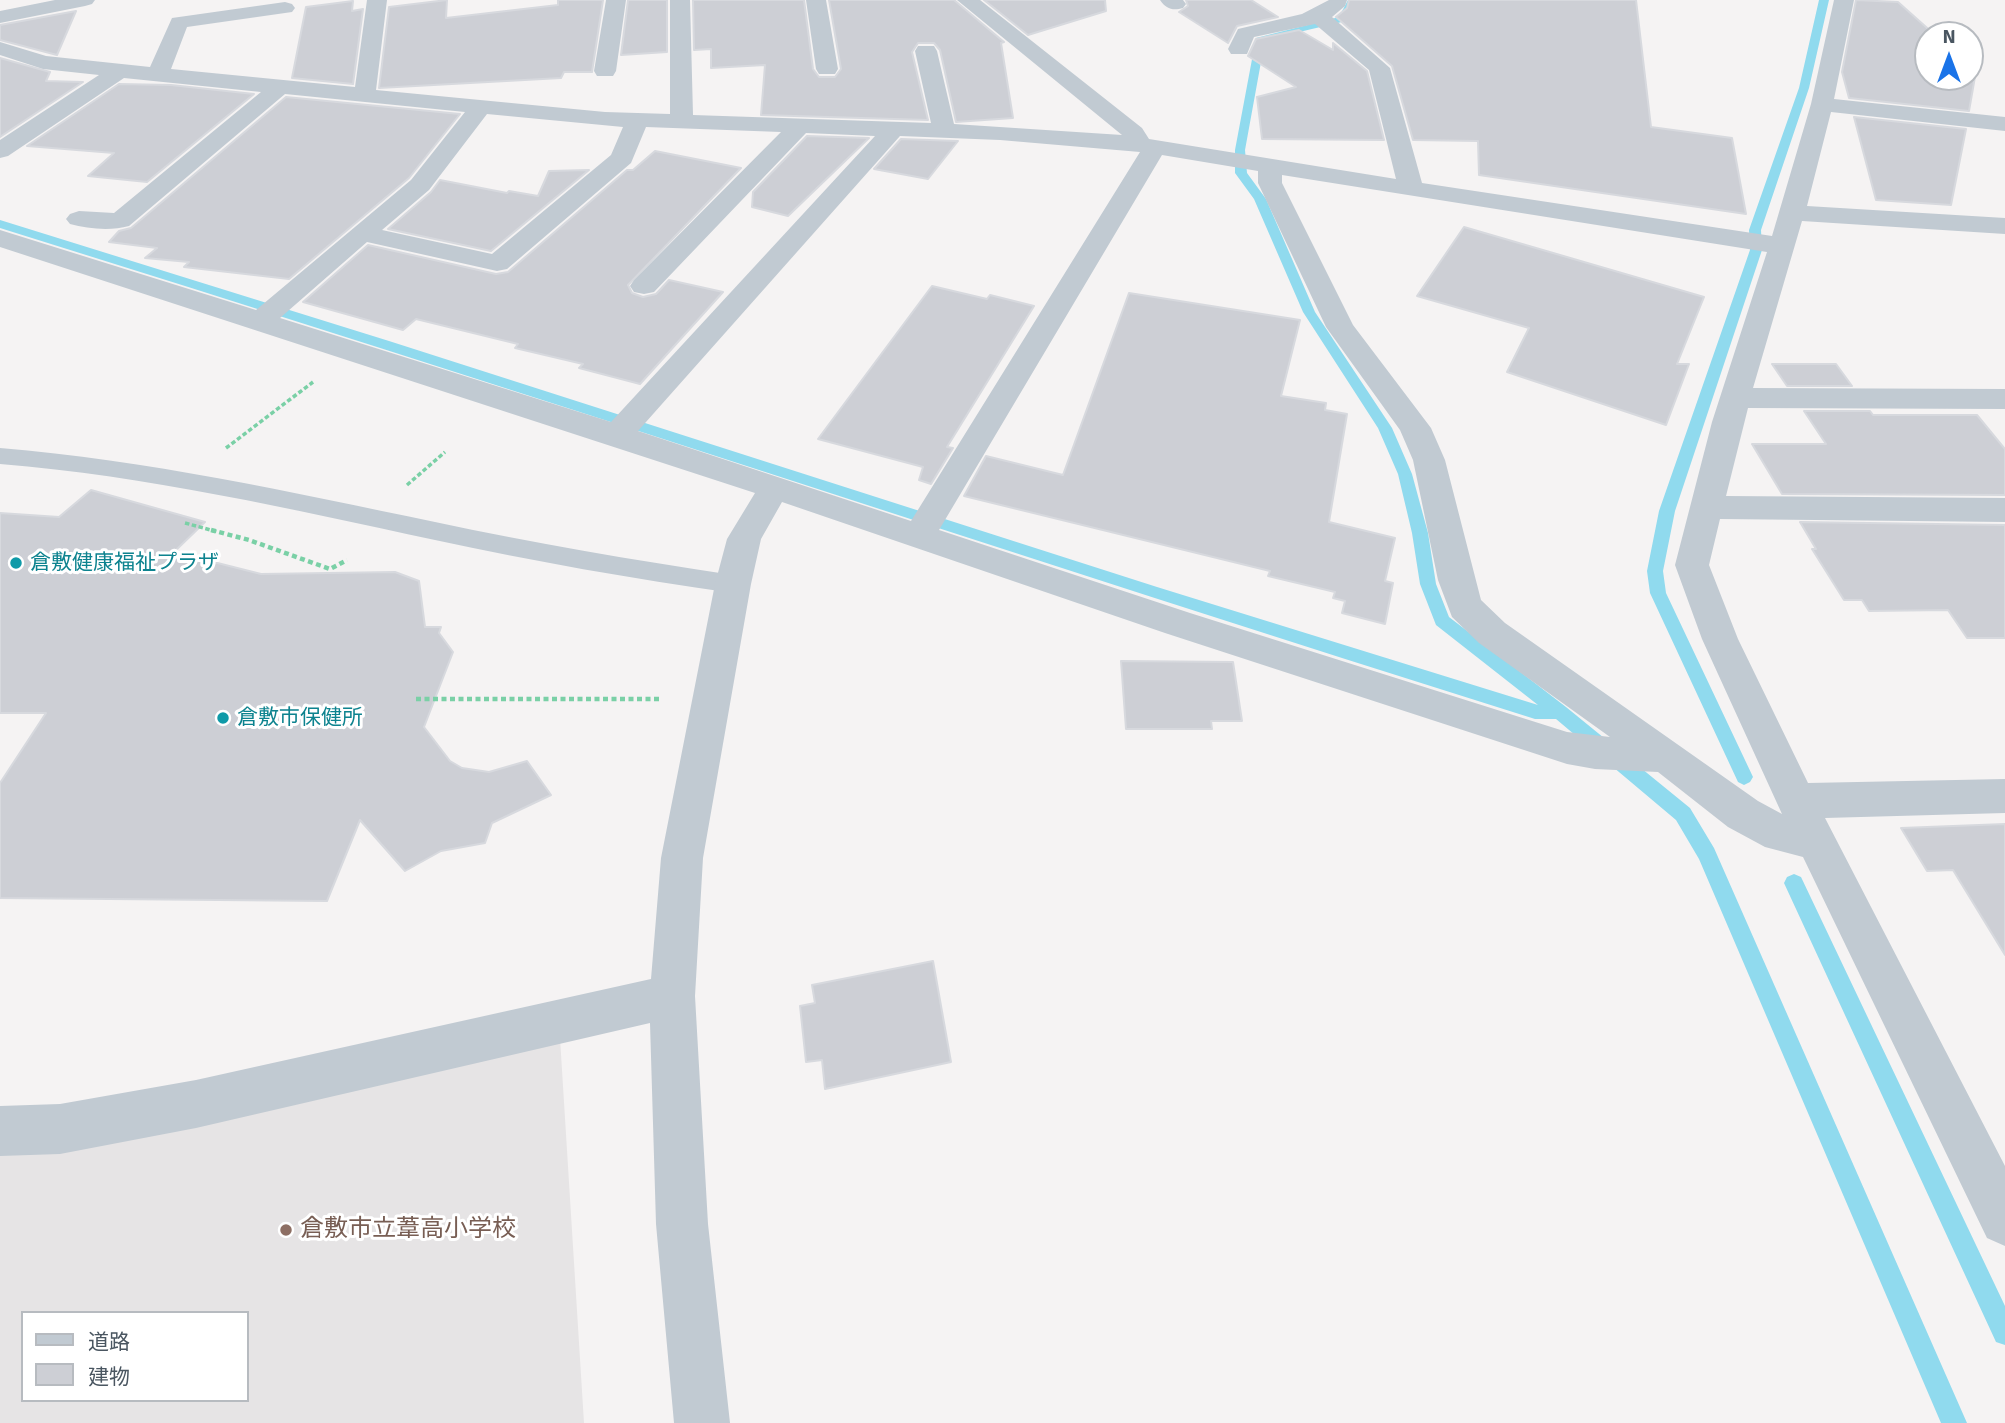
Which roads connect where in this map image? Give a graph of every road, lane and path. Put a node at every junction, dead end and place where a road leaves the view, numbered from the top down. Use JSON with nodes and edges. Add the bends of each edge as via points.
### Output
{"nodes":[{"id":1,"x":85,"y":0,"type":"edge"},
{"id":2,"x":377,"y":0,"type":"edge"},
{"id":3,"x":616,"y":0,"type":"edge"},
{"id":4,"x":680,"y":0,"type":"edge"},
{"id":5,"x":816,"y":0,"type":"edge"},
{"id":6,"x":967,"y":0,"type":"edge"},
{"id":7,"x":1338,"y":0,"type":"edge"},
{"id":8,"x":1844,"y":0,"type":"edge"},
{"id":9,"x":285,"y":8,"type":"dead end"},
{"id":10,"x":0,"y":17,"type":"edge"},
{"id":11,"x":1324,"y":20,"type":"junction"},
{"id":12,"x":0,"y":48,"type":"edge"},
{"id":13,"x":1239,"y":48,"type":"dead end"},
{"id":14,"x":926,"y":51,"type":"dead end"},
{"id":15,"x":827,"y":69,"type":"dead end"},
{"id":16,"x":120,"y":71,"type":"junction"},
{"id":17,"x":606,"y":71,"type":"dead end"},
{"id":18,"x":158,"y":75,"type":"junction"},
{"id":19,"x":279,"y":88,"type":"junction"},
{"id":20,"x":362,"y":96,"type":"junction"},
{"id":21,"x":1822,"y":104,"type":"junction"},
{"id":22,"x":481,"y":107,"type":"junction"},
{"id":23,"x":637,"y":120,"type":"junction"},
{"id":24,"x":682,"y":122,"type":"junction"},
{"id":25,"x":2005,"y":124,"type":"edge"},
{"id":26,"x":800,"y":126,"type":"junction"},
{"id":27,"x":893,"y":130,"type":"junction"},
{"id":28,"x":944,"y":131,"type":"junction"},
{"id":29,"x":1148,"y":145,"type":"junction"},
{"id":30,"x":0,"y":151,"type":"edge"},
{"id":31,"x":1250,"y":163,"type":"junction"},
{"id":32,"x":1410,"y":189,"type":"junction"},
{"id":33,"x":1792,"y":214,"type":"junction"},
{"id":34,"x":79,"y":219,"type":"dead end"},
{"id":35,"x":2005,"y":226,"type":"edge"},
{"id":36,"x":362,"y":233,"type":"junction"},
{"id":37,"x":0,"y":238,"type":"edge"},
{"id":38,"x":1765,"y":243,"type":"junction"},
{"id":39,"x":644,"y":286,"type":"dead end"},
{"id":40,"x":269,"y":314,"type":"junction"},
{"id":41,"x":353,"y":351,"type":"junction"},
{"id":42,"x":1736,"y":398,"type":"junction"},
{"id":43,"x":2005,"y":398,"type":"edge"},
{"id":44,"x":625,"y":427,"type":"junction"},
{"id":45,"x":445,"y":452,"type":"dead end"},
{"id":46,"x":220,"y":453,"type":"dead end"},
{"id":47,"x":0,"y":456,"type":"edge"},
{"id":48,"x":774,"y":488,"type":"junction"},
{"id":49,"x":402,"y":491,"type":"dead end"},
{"id":50,"x":1706,"y":507,"type":"junction"},
{"id":51,"x":2005,"y":510,"type":"edge"},
{"id":52,"x":178,"y":521,"type":"dead end"},
{"id":53,"x":926,"y":526,"type":"junction"},
{"id":54,"x":347,"y":560,"type":"dead end"},
{"id":55,"x":733,"y":584,"type":"junction"},
{"id":56,"x":416,"y":699,"type":"dead end"},
{"id":57,"x":661,"y":699,"type":"dead end"},
{"id":58,"x":1650,"y":755,"type":"junction"},
{"id":59,"x":2005,"y":796,"type":"edge"},
{"id":60,"x":1796,"y":800,"type":"junction"},
{"id":61,"x":1816,"y":842,"type":"junction"},
{"id":62,"x":672,"y":996,"type":"junction"},
{"id":63,"x":0,"y":1131,"type":"edge"},
{"id":64,"x":2005,"y":1220,"type":"edge"},
{"id":65,"x":702,"y":1423,"type":"edge"}],
"edges":[{"from":1,"to":10,"type":"street"},
{"from":2,"to":20,"type":"street"},
{"from":3,"to":17,"type":"street"},
{"from":4,"to":24,"type":"street"},
{"from":5,"to":15,"type":"street"},
{"from":6,"to":29,"type":"street"},
{"from":7,"to":11,"type":"street"},
{"from":8,"to":21,"type":"street"},
{"from":9,"to":18,"type":"street","via":[[179,22]]},
{"from":11,"to":13,"type":"street","via":[[1245,33]]},
{"from":11,"to":32,"type":"street","via":[[1380,68]]},
{"from":12,"to":16,"type":"street","via":[[43,62]]},
{"from":14,"to":28,"type":"street"},
{"from":16,"to":18,"type":"street"},
{"from":16,"to":30,"type":"street"},
{"from":18,"to":19,"type":"street"},
{"from":19,"to":20,"type":"street"},
{"from":19,"to":34,"type":"street","via":[[120,221]]},
{"from":20,"to":22,"type":"street"},
{"from":21,"to":25,"type":"street"},
{"from":21,"to":33,"type":"street"},
{"from":22,"to":23,"type":"street"},
{"from":22,"to":36,"type":"street","via":[[420,184]]},
{"from":23,"to":24,"type":"street"},
{"from":23,"to":36,"type":"street","via":[[622,158],[497,263]]},
{"from":24,"to":26,"type":"street"},
{"from":26,"to":27,"type":"street"},
{"from":26,"to":39,"type":"street"},
{"from":27,"to":28,"type":"street"},
{"from":27,"to":44,"type":"street"},
{"from":28,"to":29,"type":"street"},
{"from":29,"to":31,"type":"street"},
{"from":29,"to":53,"type":"street"},
{"from":31,"to":32,"type":"street"},
{"from":31,"to":58,"type":"street","via":[[1270,183],[1340,327],[1415,428],[1429,460],[1465,607]]},
{"from":32,"to":38,"type":"street"},
{"from":33,"to":35,"type":"street"},
{"from":33,"to":38,"type":"street"},
{"from":36,"to":40,"type":"street"},
{"from":37,"to":40,"type":"street"},
{"from":38,"to":42,"type":"street"},
{"from":40,"to":41,"type":"street"},
{"from":41,"to":44,"type":"street"},
{"from":41,"to":46,"type":"path"},
{"from":42,"to":43,"type":"street"},
{"from":42,"to":50,"type":"street"},
{"from":44,"to":48,"type":"street"},
{"from":45,"to":49,"type":"path"},
{"from":47,"to":55,"type":"lane","via":[[174,476],[615,568]]},
{"from":48,"to":53,"type":"street"},
{"from":48,"to":55,"type":"street","via":[[744,539]]},
{"from":50,"to":51,"type":"street"},
{"from":50,"to":60,"type":"street","via":[[1692,565],[1720,639]]},
{"from":52,"to":54,"type":"path","via":[[330,569]]},
{"from":53,"to":58,"type":"street","via":[[1437,708],[1567,748]]},
{"from":55,"to":62,"type":"street","via":[[682,858]]},
{"from":56,"to":57,"type":"path"},
{"from":58,"to":61,"type":"street","via":[[1780,834]]},
{"from":59,"to":60,"type":"street"},
{"from":60,"to":61,"type":"street"},
{"from":61,"to":64,"type":"street"},
{"from":62,"to":63,"type":"street","via":[[196,1104],[60,1129]]},
{"from":62,"to":65,"type":"street","via":[[682,1224]]}]}
